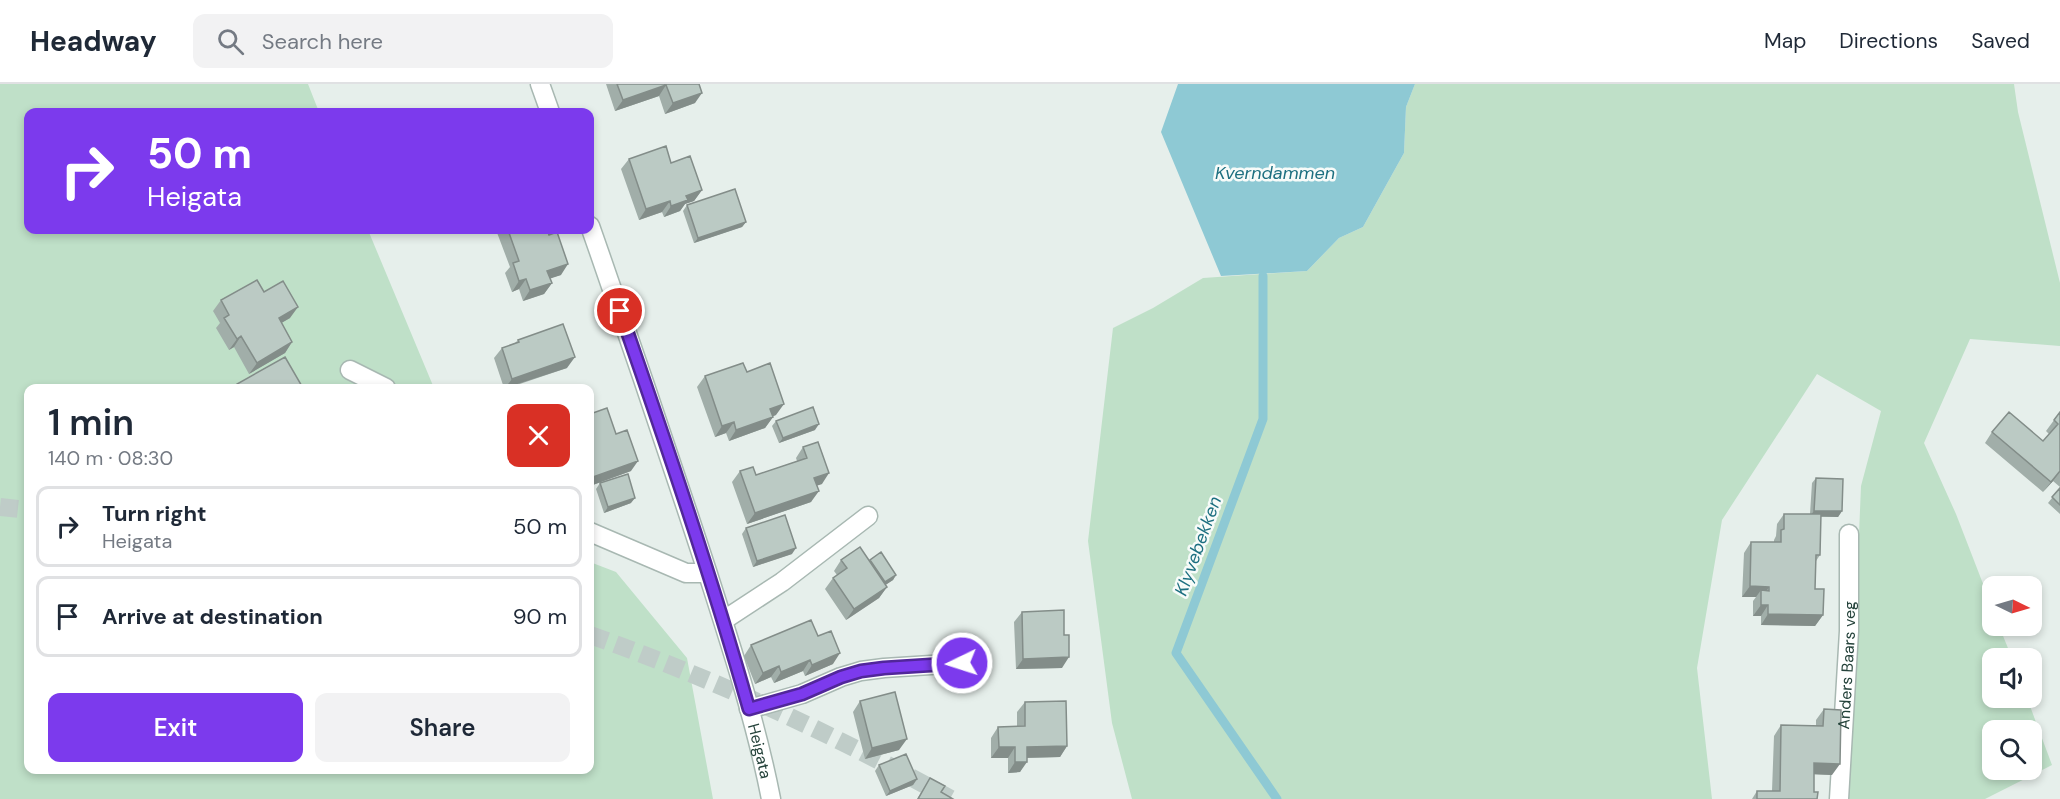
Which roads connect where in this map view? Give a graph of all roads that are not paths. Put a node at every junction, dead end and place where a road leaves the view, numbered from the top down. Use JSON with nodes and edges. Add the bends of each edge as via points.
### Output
{"nodes":[{"id":1,"x":540,"y":84,"type":"edge"},
{"id":2,"x":549,"y":108,"type":"edge"},
{"id":3,"x":593,"y":234,"type":"edge"},
{"id":4,"x":350,"y":370,"type":"dead end"},
{"id":5,"x":379,"y":384,"type":"edge"},
{"id":6,"x":868,"y":516,"type":"dead end"},
{"id":7,"x":594,"y":534,"type":"edge"},
{"id":8,"x":1849,"y":534,"type":"dead end"},
{"id":9,"x":707,"y":573,"type":"junction"},
{"id":10,"x":724,"y":620,"type":"junction"},
{"id":11,"x":962,"y":663,"type":"dead end"},
{"id":12,"x":749,"y":709,"type":"junction"},
{"id":13,"x":771,"y":799,"type":"edge"},
{"id":14,"x":1839,"y":799,"type":"edge"}],
"edges":[{"from":1,"to":2,"type":"street"},
{"from":3,"to":9,"type":"street","name":"Heigata"},
{"from":4,"to":5,"type":"street"},
{"from":6,"to":10,"type":"street","via":[[782,582]]},
{"from":7,"to":9,"type":"street","via":[[686,573]]},
{"from":8,"to":14,"type":"street","name":"Anders Baars veg","via":[[1849,631]]},
{"from":9,"to":10,"type":"street","name":"Heigata"},
{"from":10,"to":12,"type":"street","name":"Heigata"},
{"from":11,"to":12,"type":"street","via":[[861,671]]},
{"from":12,"to":13,"type":"street","name":"Heigata"}]}
